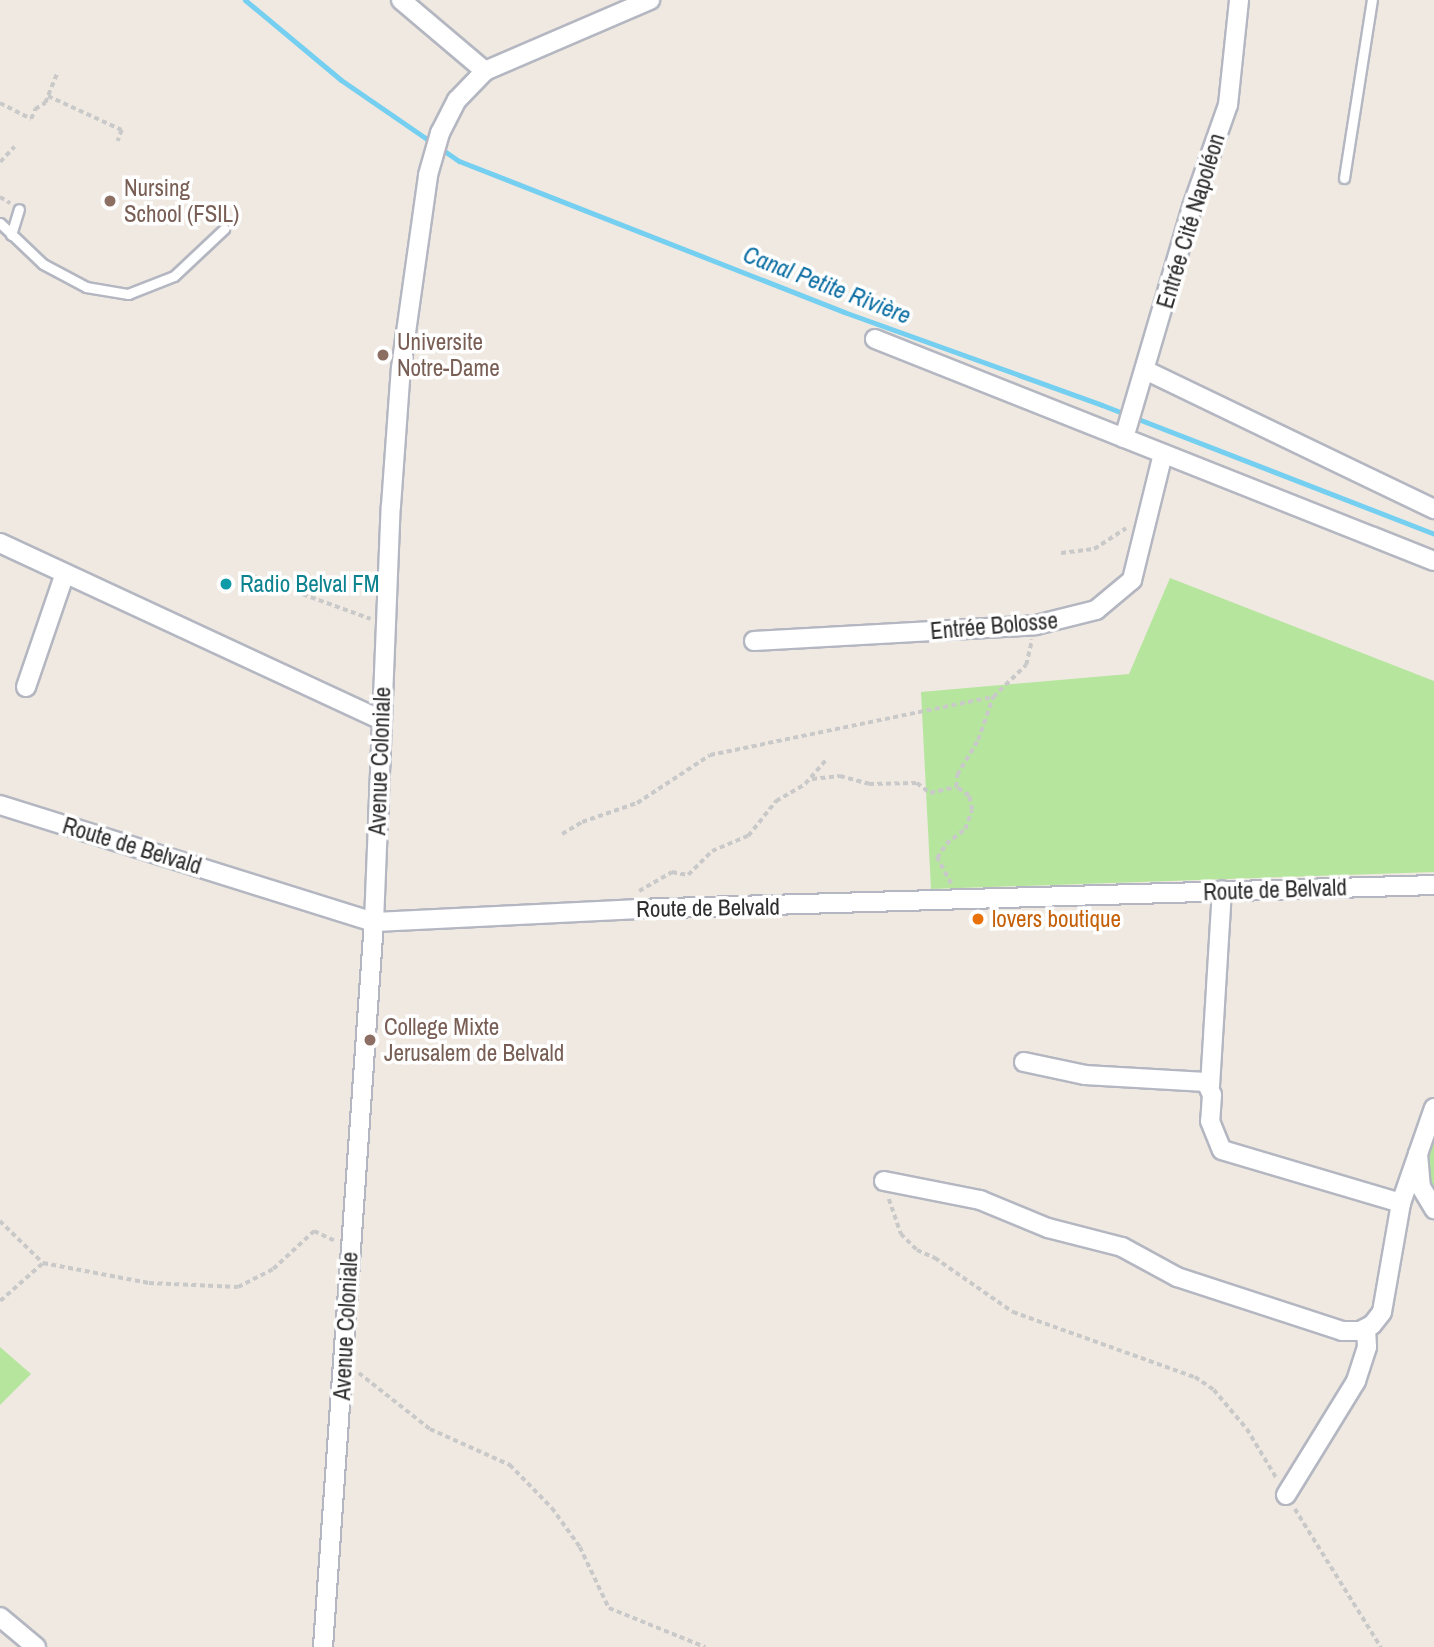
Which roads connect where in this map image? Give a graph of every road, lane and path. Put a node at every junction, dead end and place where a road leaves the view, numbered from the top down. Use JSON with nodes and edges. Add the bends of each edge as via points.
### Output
{"nodes":[{"id":1,"x":401,"y":0,"type":"edge"},
{"id":2,"x":650,"y":0,"type":"edge"},
{"id":3,"x":1239,"y":0,"type":"edge"},
{"id":4,"x":1372,"y":0,"type":"edge"},
{"id":5,"x":485,"y":71,"type":"junction"},
{"id":6,"x":57,"y":73,"type":"dead end"},
{"id":7,"x":48,"y":96,"type":"junction"},
{"id":8,"x":0,"y":103,"type":"edge"},
{"id":9,"x":118,"y":141,"type":"dead end"},
{"id":10,"x":14,"y":147,"type":"dead end"},
{"id":11,"x":0,"y":162,"type":"edge"},
{"id":12,"x":1344,"y":178,"type":"dead end"},
{"id":13,"x":19,"y":209,"type":"dead end"},
{"id":14,"x":0,"y":223,"type":"edge"},
{"id":15,"x":224,"y":229,"type":"dead end"},
{"id":16,"x":11,"y":235,"type":"junction"},
{"id":17,"x":875,"y":339,"type":"dead end"},
{"id":18,"x":1145,"y":370,"type":"junction"},
{"id":19,"x":1124,"y":438,"type":"junction"},
{"id":20,"x":1163,"y":454,"type":"junction"},
{"id":21,"x":1434,"y":509,"type":"edge"},
{"id":22,"x":1148,"y":525,"type":"junction"},
{"id":23,"x":0,"y":544,"type":"edge"},
{"id":24,"x":1061,"y":553,"type":"dead end"},
{"id":25,"x":1434,"y":561,"type":"edge"},
{"id":26,"x":65,"y":573,"type":"junction"},
{"id":27,"x":255,"y":576,"type":"dead end"},
{"id":28,"x":386,"y":625,"type":"junction"},
{"id":29,"x":1036,"y":625,"type":"junction"},
{"id":30,"x":754,"y":641,"type":"dead end"},
{"id":31,"x":26,"y":687,"type":"dead end"},
{"id":32,"x":993,"y":697,"type":"junction"},
{"id":33,"x":381,"y":720,"type":"junction"},
{"id":34,"x":826,"y":760,"type":"dead end"},
{"id":35,"x":809,"y":779,"type":"junction"},
{"id":36,"x":956,"y":787,"type":"junction"},
{"id":37,"x":0,"y":805,"type":"edge"},
{"id":38,"x":562,"y":834,"type":"dead end"},
{"id":39,"x":1434,"y":886,"type":"edge"},
{"id":40,"x":1222,"y":890,"type":"junction"},
{"id":41,"x":962,"y":902,"type":"junction"},
{"id":42,"x":636,"y":909,"type":"junction"},
{"id":43,"x":374,"y":922,"type":"junction"},
{"id":44,"x":1024,"y":1062,"type":"dead end"},
{"id":45,"x":1210,"y":1086,"type":"junction"},
{"id":46,"x":1434,"y":1108,"type":"edge"},
{"id":47,"x":1418,"y":1154,"type":"junction"},
{"id":48,"x":884,"y":1181,"type":"joint"},
{"id":49,"x":1401,"y":1203,"type":"junction"},
{"id":50,"x":1434,"y":1209,"type":"edge"},
{"id":51,"x":0,"y":1221,"type":"edge"},
{"id":52,"x":350,"y":1248,"type":"junction"},
{"id":53,"x":43,"y":1263,"type":"junction"},
{"id":54,"x":0,"y":1301,"type":"edge"},
{"id":55,"x":1366,"y":1329,"type":"junction"},
{"id":56,"x":346,"y":1364,"type":"junction"},
{"id":57,"x":1286,"y":1495,"type":"junction"},
{"id":58,"x":0,"y":1617,"type":"edge"},
{"id":59,"x":36,"y":1647,"type":"edge"},
{"id":60,"x":323,"y":1647,"type":"edge"},
{"id":61,"x":705,"y":1647,"type":"edge"},
{"id":62,"x":1381,"y":1647,"type":"edge"}],
"edges":[{"from":1,"to":5,"type":"street"},
{"from":2,"to":5,"type":"street","name":"Avenue Coloniale"},
{"from":3,"to":18,"type":"street","name":"Entrée Cité Napoléon","via":[[1228,105],[1192,207]]},
{"from":4,"to":12,"type":"lane"},
{"from":5,"to":28,"type":"street","name":"Avenue Coloniale","via":[[457,100],[440,133],[428,175],[401,368]]},
{"from":6,"to":7,"type":"path"},
{"from":7,"to":8,"type":"path","via":[[31,119]]},
{"from":7,"to":9,"type":"path","via":[[122,131]]},
{"from":10,"to":11,"type":"path"},
{"from":13,"to":16,"type":"lane"},
{"from":14,"to":16,"type":"lane"},
{"from":15,"to":16,"type":"lane","via":[[174,276],[128,294],[86,287],[43,264]]},
{"from":17,"to":19,"type":"street"},
{"from":18,"to":19,"type":"street","name":"Entrée Cité Napoléon"},
{"from":18,"to":21,"type":"street"},
{"from":19,"to":20,"type":"street"},
{"from":20,"to":22,"type":"street","name":"Entrée Bolosse"},
{"from":20,"to":25,"type":"street"},
{"from":22,"to":24,"type":"path","via":[[1130,524],[1094,549]]},
{"from":22,"to":29,"type":"street","name":"Entrée Bolosse","via":[[1132,580],[1117,596],[1076,618]]},
{"from":23,"to":26,"type":"street"},
{"from":26,"to":31,"type":"street"},
{"from":26,"to":33,"type":"street"},
{"from":27,"to":28,"type":"path"},
{"from":28,"to":33,"type":"street","name":"Avenue Coloniale"},
{"from":29,"to":30,"type":"street","name":"Entrée Bolosse"},
{"from":29,"to":32,"type":"path","via":[[1026,665]]},
{"from":32,"to":36,"type":"path"},
{"from":32,"to":38,"type":"path","via":[[710,755],[637,803]]},
{"from":33,"to":43,"type":"street","name":"Avenue Coloniale"},
{"from":34,"to":35,"type":"path"},
{"from":35,"to":36,"type":"path","via":[[840,776],[869,784],[917,783],[930,793]]},
{"from":35,"to":42,"type":"path","via":[[787,790],[748,836],[712,851],[688,875],[672,872],[636,893]]},
{"from":36,"to":41,"type":"path","via":[[970,796],[972,810],[965,829],[937,858]]},
{"from":37,"to":43,"type":"street","name":"Route de Belvald"},
{"from":39,"to":40,"type":"street","name":"Route de Belvald"},
{"from":40,"to":41,"type":"street","name":"Route de Belvald"},
{"from":40,"to":45,"type":"street"},
{"from":41,"to":42,"type":"street","name":"Route de Belvald"},
{"from":42,"to":43,"type":"street","name":"Route de Belvald"},
{"from":43,"to":52,"type":"street","name":"Avenue Coloniale"},
{"from":44,"to":45,"type":"street","via":[[1086,1075],[1195,1081]]},
{"from":45,"to":49,"type":"street","via":[[1210,1121],[1222,1150]]},
{"from":46,"to":47,"type":"street"},
{"from":47,"to":49,"type":"street"},
{"from":47,"to":50,"type":"street","via":[[1421,1186]]},
{"from":48,"to":55,"type":"street","via":[[980,1200],[1048,1228],[1122,1247],[1177,1277],[1342,1331]]},
{"from":48,"to":57,"type":"path","via":[[901,1234],[917,1251],[935,1258],[1013,1312],[1195,1377],[1214,1390],[1247,1430]]},
{"from":49,"to":55,"type":"street","via":[[1381,1312]]},
{"from":51,"to":53,"type":"path"},
{"from":52,"to":53,"type":"path","via":[[314,1231],[273,1269],[239,1287],[149,1283]]},
{"from":52,"to":56,"type":"street","name":"Avenue Coloniale"},
{"from":53,"to":54,"type":"path"},
{"from":55,"to":57,"type":"street","via":[[1367,1347],[1356,1381]]},
{"from":56,"to":60,"type":"street","name":"Avenue Coloniale"},
{"from":56,"to":61,"type":"path","via":[[430,1429],[510,1465],[552,1508],[580,1547],[609,1608]]},
{"from":57,"to":62,"type":"path"},
{"from":58,"to":59,"type":"street"}]}
